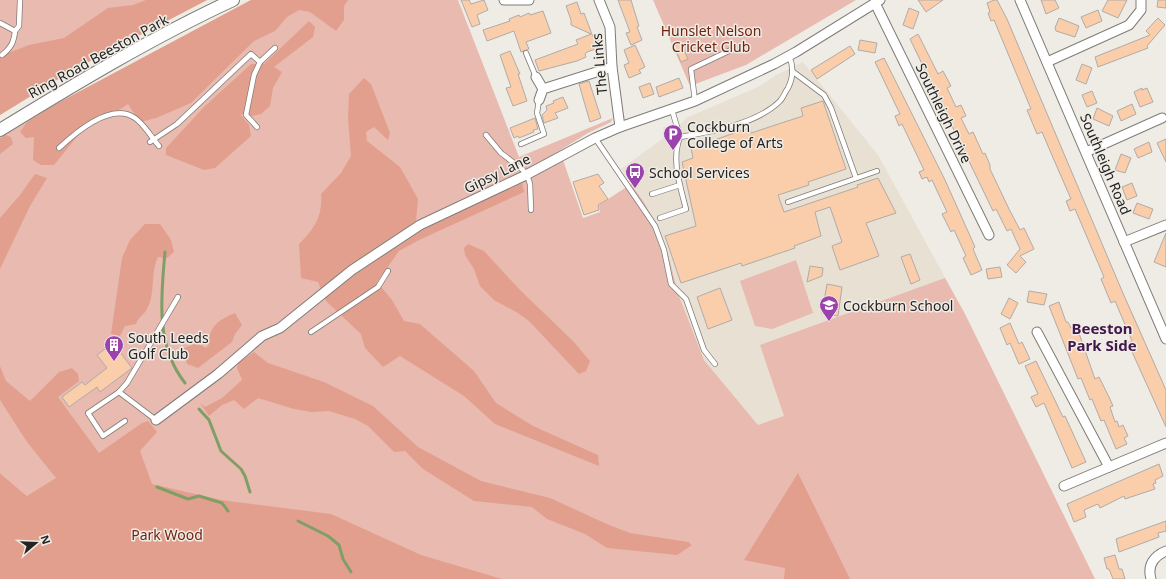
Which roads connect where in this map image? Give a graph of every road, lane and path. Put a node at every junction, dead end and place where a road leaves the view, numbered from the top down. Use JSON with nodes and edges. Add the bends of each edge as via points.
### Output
{"nodes":[{"id":1,"x":20,"y":0,"type":"edge"},
{"id":2,"x":233,"y":0,"type":"edge"},
{"id":3,"x":504,"y":0,"type":"edge"},
{"id":4,"x":529,"y":0,"type":"edge"},
{"id":5,"x":598,"y":0,"type":"edge"},
{"id":6,"x":1020,"y":0,"type":"edge"},
{"id":7,"x":1140,"y":0,"type":"edge"},
{"id":8,"x":878,"y":2,"type":"edge"},
{"id":9,"x":0,"y":23,"type":"edge"},
{"id":10,"x":15,"y":31,"type":"junction"},
{"id":11,"x":275,"y":48,"type":"dead end"},
{"id":12,"x":733,"y":49,"type":"dead end"},
{"id":13,"x":526,"y":53,"type":"dead end"},
{"id":14,"x":2,"y":55,"type":"dead end"},
{"id":15,"x":789,"y":56,"type":"junction"},
{"id":16,"x":260,"y":62,"type":"junction"},
{"id":17,"x":1047,"y":62,"type":"junction"},
{"id":18,"x":612,"y":67,"type":"junction"},
{"id":19,"x":792,"y":71,"type":"junction"},
{"id":20,"x":536,"y":78,"type":"joint"},
{"id":21,"x":543,"y":88,"type":"junction"},
{"id":22,"x":539,"y":100,"type":"joint"},
{"id":23,"x":695,"y":101,"type":"junction"},
{"id":24,"x":672,"y":110,"type":"junction"},
{"id":25,"x":1162,"y":118,"type":"dead end"},
{"id":26,"x":257,"y":127,"type":"dead end"},
{"id":27,"x":620,"y":127,"type":"junction"},
{"id":28,"x":0,"y":130,"type":"edge"},
{"id":29,"x":486,"y":135,"type":"dead end"},
{"id":30,"x":680,"y":137,"type":"junction"},
{"id":31,"x":595,"y":138,"type":"junction"},
{"id":32,"x":152,"y":141,"type":"junction"},
{"id":33,"x":521,"y":144,"type":"dead end"},
{"id":34,"x":159,"y":146,"type":"dead end"},
{"id":35,"x":58,"y":148,"type":"dead end"},
{"id":36,"x":1086,"y":152,"type":"junction"},
{"id":37,"x":877,"y":171,"type":"dead end"},
{"id":38,"x":525,"y":176,"type":"junction"},
{"id":39,"x":856,"y":178,"type":"junction"},
{"id":40,"x":680,"y":185,"type":"junction"},
{"id":41,"x":652,"y":194,"type":"dead end"},
{"id":42,"x":788,"y":202,"type":"dead end"},
{"id":43,"x":531,"y":210,"type":"dead end"},
{"id":44,"x":660,"y":218,"type":"dead end"},
{"id":45,"x":1166,"y":225,"type":"edge"},
{"id":46,"x":989,"y":235,"type":"dead end"},
{"id":47,"x":1124,"y":242,"type":"junction"},
{"id":48,"x":388,"y":271,"type":"dead end"},
{"id":49,"x":178,"y":297,"type":"dead end"},
{"id":50,"x":311,"y":332,"type":"dead end"},
{"id":51,"x":1037,"y":332,"type":"dead end"},
{"id":52,"x":1166,"y":338,"type":"edge"},
{"id":53,"x":716,"y":364,"type":"dead end"},
{"id":54,"x":119,"y":392,"type":"junction"},
{"id":55,"x":156,"y":420,"type":"joint"},
{"id":56,"x":126,"y":421,"type":"dead end"},
{"id":57,"x":1166,"y":443,"type":"edge"},
{"id":58,"x":1109,"y":467,"type":"junction"},
{"id":59,"x":1064,"y":486,"type":"dead end"},
{"id":60,"x":1166,"y":551,"type":"edge"},
{"id":61,"x":1151,"y":579,"type":"edge"}],
"edges":[{"from":1,"to":10,"type":"lane","via":[[18,26]]},
{"from":2,"to":28,"type":"street","name":"Ring Road Beeston Park","via":[[206,12],[63,91]]},
{"from":3,"to":4,"type":"street"},
{"from":5,"to":18,"type":"street","name":"The Links","via":[[610,27]]},
{"from":6,"to":17,"type":"street","name":"Southleigh Road"},
{"from":7,"to":17,"type":"street","via":[[1141,10],[1128,24]]},
{"from":8,"to":15,"type":"street","name":"Gipsy Lane"},
{"from":8,"to":46,"type":"street","name":"Southleigh Drive"},
{"from":9,"to":10,"type":"lane"},
{"from":10,"to":14,"type":"lane","via":[[10,49]]},
{"from":11,"to":16,"type":"lane"},
{"from":12,"to":23,"type":"lane","via":[[691,69]]},
{"from":13,"to":20,"type":"lane"},
{"from":15,"to":19,"type":"lane"},
{"from":15,"to":23,"type":"street","name":"Gipsy Lane"},
{"from":16,"to":26,"type":"lane","via":[[254,75],[246,116]]},
{"from":16,"to":32,"type":"lane","via":[[251,54],[177,124]]},
{"from":17,"to":36,"type":"street","name":"Southleigh Road"},
{"from":18,"to":21,"type":"street"},
{"from":18,"to":27,"type":"street","name":"The Links"},
{"from":19,"to":30,"type":"lane","via":[[790,84],[781,100],[765,112],[723,128]]},
{"from":19,"to":39,"type":"lane","via":[[824,95]]},
{"from":20,"to":21,"type":"street"},
{"from":21,"to":22,"type":"street"},
{"from":22,"to":33,"type":"lane","via":[[537,113],[544,134]]},
{"from":23,"to":24,"type":"street","name":"Gipsy Lane"},
{"from":24,"to":27,"type":"street","name":"Gipsy Lane"},
{"from":24,"to":30,"type":"lane"},
{"from":25,"to":36,"type":"street"},
{"from":27,"to":31,"type":"street","name":"Gipsy Lane"},
{"from":29,"to":38,"type":"lane","via":[[501,153],[523,170]]},
{"from":30,"to":40,"type":"lane","via":[[676,156]]},
{"from":31,"to":38,"type":"street","name":"Gipsy Lane"},
{"from":31,"to":53,"type":"lane","via":[[655,226],[672,284],[686,299],[704,350]]},
{"from":32,"to":34,"type":"lane"},
{"from":32,"to":35,"type":"lane","via":[[135,118],[119,113],[104,116],[90,123]]},
{"from":36,"to":47,"type":"street","name":"Southleigh Road"},
{"from":37,"to":39,"type":"lane"},
{"from":38,"to":43,"type":"lane","via":[[530,184]]},
{"from":38,"to":55,"type":"street","name":"Gipsy Lane","via":[[420,225],[352,270],[280,328],[262,336],[207,383]]},
{"from":39,"to":42,"type":"lane"},
{"from":40,"to":41,"type":"lane"},
{"from":40,"to":44,"type":"lane","via":[[686,209]]},
{"from":45,"to":47,"type":"street"},
{"from":47,"to":52,"type":"street","name":"Southleigh Road"},
{"from":48,"to":50,"type":"lane","via":[[378,287]]},
{"from":49,"to":54,"type":"lane","via":[[127,383]]},
{"from":51,"to":58,"type":"street"},
{"from":54,"to":55,"type":"lane"},
{"from":54,"to":56,"type":"lane","via":[[88,413],[103,436]]},
{"from":57,"to":58,"type":"street"},
{"from":58,"to":59,"type":"street"},
{"from":60,"to":61,"type":"street","via":[[1154,559],[1149,572]]}]}
